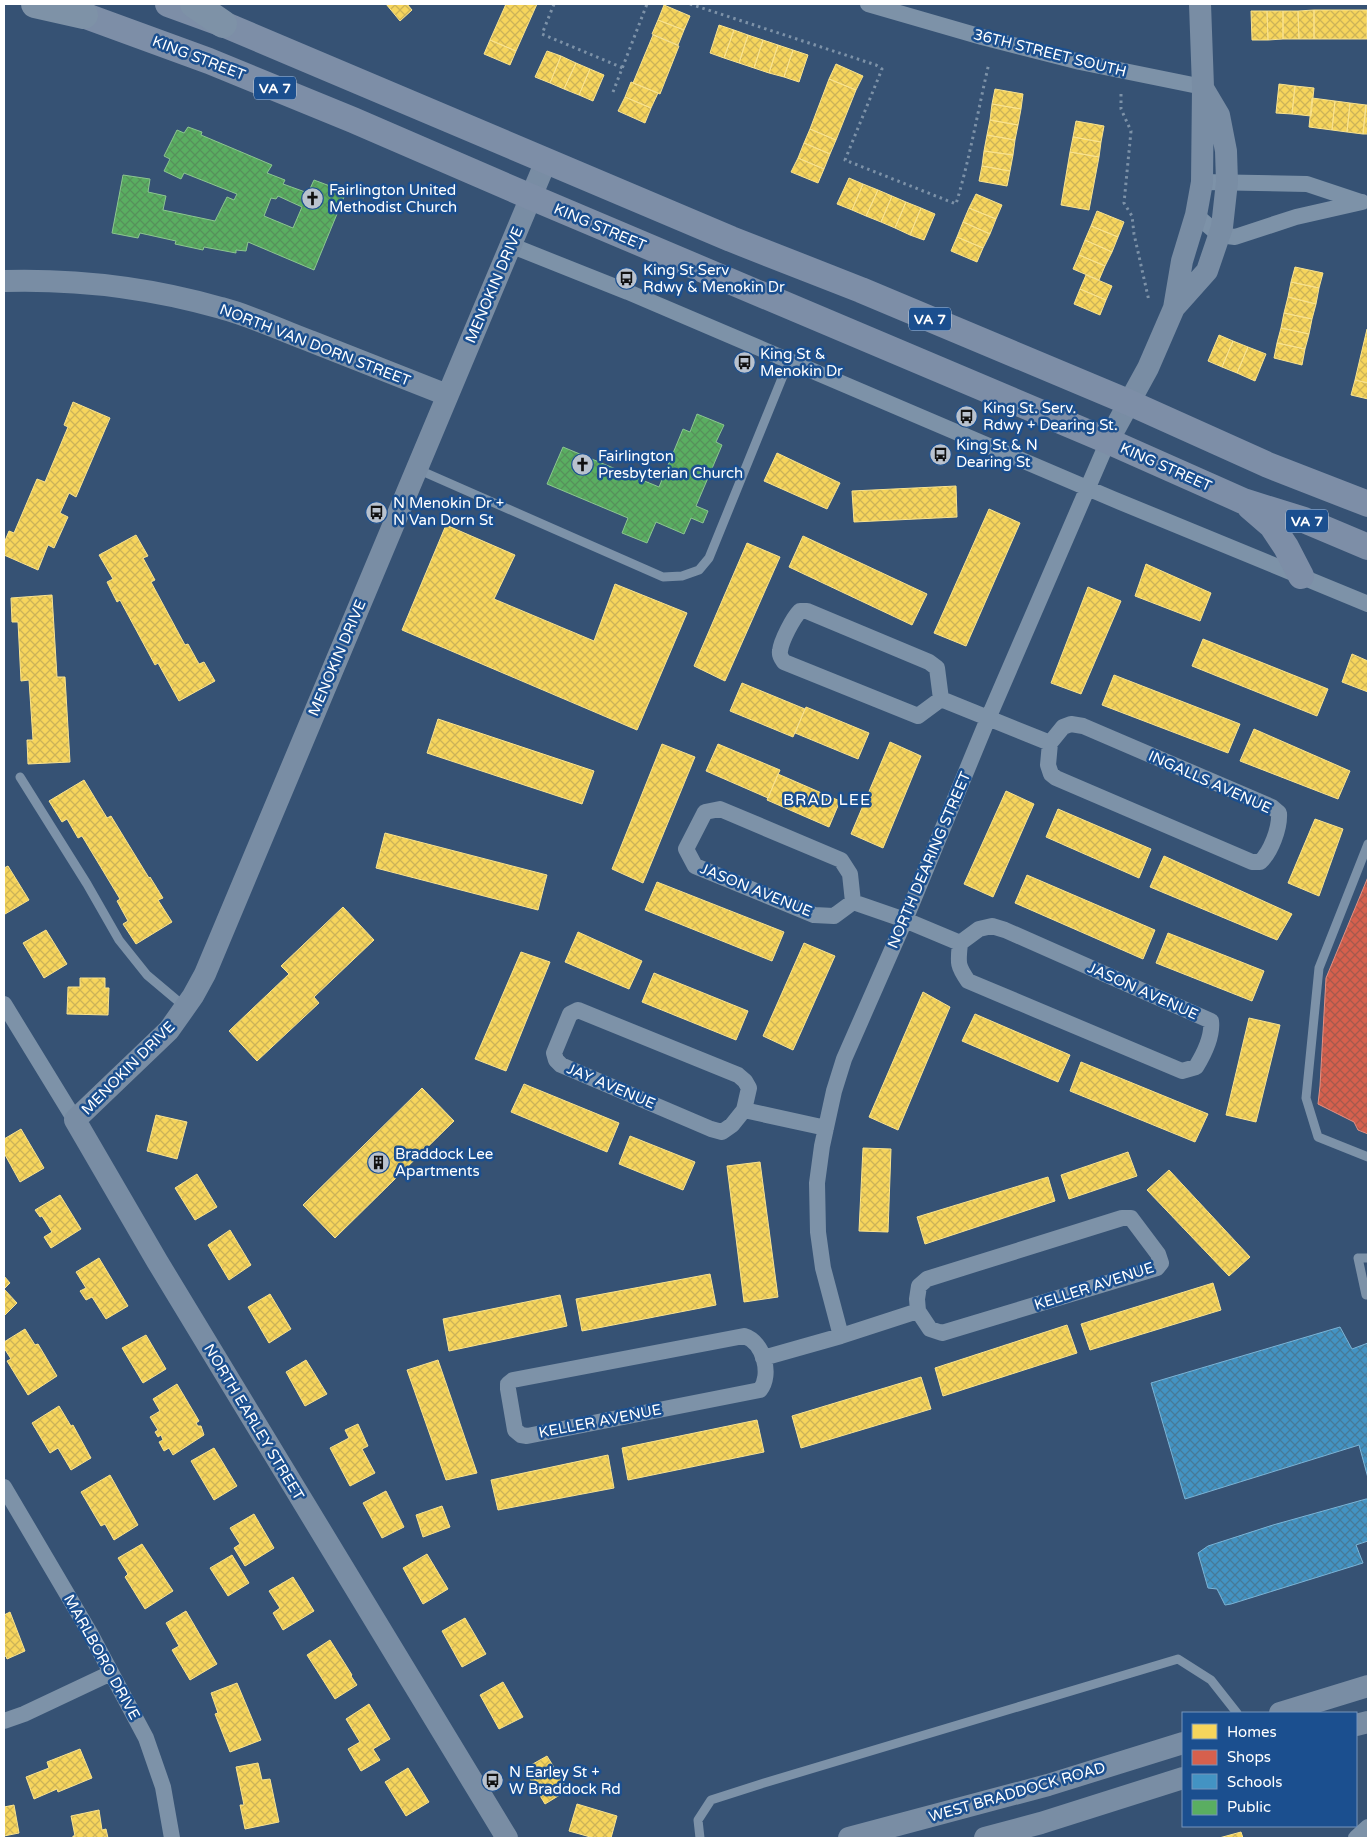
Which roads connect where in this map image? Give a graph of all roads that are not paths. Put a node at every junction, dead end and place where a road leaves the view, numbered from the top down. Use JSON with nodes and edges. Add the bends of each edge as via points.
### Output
{"nodes":[{"id":1,"x":35,"y":4,"type":"edge"},
{"id":2,"x":51,"y":4,"type":"edge"},
{"id":3,"x":168,"y":4,"type":"edge"},
{"id":4,"x":194,"y":4,"type":"edge"},
{"id":5,"x":868,"y":4,"type":"edge"},
{"id":6,"x":1200,"y":4,"type":"edge"},
{"id":7,"x":84,"y":15,"type":"junction"},
{"id":8,"x":223,"y":24,"type":"junction"},
{"id":9,"x":1203,"y":87,"type":"junction"},
{"id":10,"x":546,"y":161,"type":"junction"},
{"id":11,"x":1202,"y":182,"type":"junction"},
{"id":12,"x":1227,"y":182,"type":"junction"},
{"id":13,"x":531,"y":197,"type":"junction"},
{"id":14,"x":1365,"y":202,"type":"edge"},
{"id":15,"x":1196,"y":215,"type":"junction"},
{"id":16,"x":1219,"y":235,"type":"junction"},
{"id":17,"x":510,"y":245,"type":"junction"},
{"id":18,"x":4,"y":281,"type":"edge"},
{"id":19,"x":1174,"y":308,"type":"junction"},
{"id":20,"x":789,"y":361,"type":"junction"},
{"id":21,"x":447,"y":395,"type":"junction"},
{"id":22,"x":1128,"y":402,"type":"junction"},
{"id":23,"x":1108,"y":441,"type":"junction"},
{"id":24,"x":417,"y":469,"type":"junction"},
{"id":25,"x":1089,"y":488,"type":"junction"},
{"id":26,"x":1243,"y":501,"type":"junction"},
{"id":27,"x":1368,"y":504,"type":"edge"},
{"id":28,"x":1368,"y":547,"type":"edge"},
{"id":29,"x":1301,"y":576,"type":"junction"},
{"id":30,"x":1368,"y":604,"type":"edge"},
{"id":31,"x":941,"y":699,"type":"junction"},
{"id":32,"x":988,"y":718,"type":"junction"},
{"id":33,"x":1050,"y":743,"type":"junction"},
{"id":34,"x":20,"y":776,"type":"dead end"},
{"id":35,"x":1368,"y":844,"type":"edge"},
{"id":36,"x":853,"y":902,"type":"junction"},
{"id":37,"x":905,"y":920,"type":"junction"},
{"id":38,"x":960,"y":943,"type":"junction"},
{"id":39,"x":4,"y":1004,"type":"edge"},
{"id":40,"x":186,"y":1007,"type":"junction"},
{"id":41,"x":744,"y":1110,"type":"junction"},
{"id":42,"x":75,"y":1120,"type":"junction"},
{"id":43,"x":826,"y":1128,"type":"junction"},
{"id":44,"x":1368,"y":1157,"type":"edge"},
{"id":45,"x":1368,"y":1258,"type":"edge"},
{"id":46,"x":1366,"y":1295,"type":"dead end"},
{"id":47,"x":918,"y":1311,"type":"junction"},
{"id":48,"x":840,"y":1336,"type":"junction"},
{"id":49,"x":763,"y":1358,"type":"junction"},
{"id":50,"x":4,"y":1487,"type":"edge"},
{"id":51,"x":112,"y":1673,"type":"junction"},
{"id":52,"x":1368,"y":1686,"type":"edge"},
{"id":53,"x":1236,"y":1712,"type":"edge"},
{"id":54,"x":1283,"y":1712,"type":"edge"},
{"id":55,"x":4,"y":1721,"type":"edge"},
{"id":56,"x":1182,"y":1743,"type":"edge"},
{"id":57,"x":1182,"y":1778,"type":"edge"},
{"id":58,"x":1368,"y":1827,"type":"edge"},
{"id":59,"x":172,"y":1838,"type":"edge"},
{"id":60,"x":507,"y":1838,"type":"edge"},
{"id":61,"x":700,"y":1838,"type":"edge"},
{"id":62,"x":850,"y":1838,"type":"edge"},
{"id":63,"x":985,"y":1838,"type":"edge"},
{"id":64,"x":1356,"y":1838,"type":"edge"}],
"edges":[{"from":1,"to":7,"type":"highway"},
{"from":2,"to":7,"type":"main road","name":"KING STREET","number":"VA 7"},
{"from":3,"to":8,"type":"main road","number":"VA 7"},
{"from":4,"to":8,"type":"highway"},
{"from":5,"to":9,"type":"street","name":"36TH STREET SOUTH","via":[[1080,62]]},
{"from":6,"to":9,"type":"street"},
{"from":7,"to":13,"type":"main road","name":"KING STREET","number":"VA 7","via":[[209,61]]},
{"from":8,"to":10,"type":"main road","number":"VA 7"},
{"from":9,"to":11,"type":"street"},
{"from":9,"to":12,"type":"street","via":[[1219,115],[1226,151]]},
{"from":10,"to":13,"type":"street","name":"MENOKIN DRIVE"},
{"from":10,"to":22,"type":"main road","number":"VA 7"},
{"from":11,"to":12,"type":"street"},
{"from":11,"to":15,"type":"street"},
{"from":12,"to":14,"type":"street","via":[[1307,184]]},
{"from":12,"to":16,"type":"street"},
{"from":13,"to":17,"type":"street","name":"MENOKIN DRIVE"},
{"from":13,"to":23,"type":"main road","name":"KING STREET","number":"VA 7"},
{"from":14,"to":16,"type":"street","via":[[1296,217],[1239,236]]},
{"from":15,"to":16,"type":"street"},
{"from":15,"to":19,"type":"street","via":[[1182,261]]},
{"from":16,"to":19,"type":"street","via":[[1206,270]]},
{"from":17,"to":20,"type":"street"},
{"from":17,"to":21,"type":"street","name":"MENOKIN DRIVE"},
{"from":18,"to":21,"type":"street","name":"NORTH VAN DORN STREET","via":[[116,286],[221,308],[275,326]]},
{"from":19,"to":22,"type":"street","name":"NORTH DEARING STREET","via":[[1148,368]]},
{"from":20,"to":24,"type":"lane","via":[[709,558],[699,570],[682,576],[663,577]]},
{"from":20,"to":25,"type":"street"},
{"from":21,"to":24,"type":"street","name":"MENOKIN DRIVE"},
{"from":22,"to":23,"type":"street","name":"NORTH DEARING STREET"},
{"from":22,"to":27,"type":"main road","number":"VA 7","via":[[1268,465]]},
{"from":23,"to":25,"type":"street","name":"NORTH DEARING STREET"},
{"from":23,"to":26,"type":"main road","name":"KING STREET","number":"VA 7"},
{"from":24,"to":40,"type":"street","name":"MENOKIN DRIVE","via":[[208,966]]},
{"from":25,"to":29,"type":"street"},
{"from":25,"to":32,"type":"street","name":"NORTH DEARING STREET"},
{"from":26,"to":28,"type":"main road","name":"KING STREET","number":"VA 7","via":[[1304,520]]},
{"from":26,"to":29,"type":"main road","via":[[1272,526]]},
{"from":29,"to":30,"type":"street"},
{"from":31,"to":31,"type":"street","via":[[937,668],[929,662],[807,610],[794,616],[780,650],[784,662],[918,716]]},
{"from":31,"to":32,"type":"street"},
{"from":32,"to":33,"type":"street"},
{"from":32,"to":37,"type":"street","name":"NORTH DEARING STREET"},
{"from":33,"to":33,"type":"street","name":"INGALLS AVENUE","via":[[1048,766],[1056,778],[1252,862],[1260,862],[1266,856],[1280,822],[1279,813],[1272,807],[1083,726],[1071,724],[1063,727]]},
{"from":34,"to":40,"type":"lane","via":[[119,940],[147,974]]},
{"from":35,"to":44,"type":"lane","via":[[1319,968],[1306,1098],[1318,1136]]},
{"from":36,"to":36,"type":"street","name":"JASON AVENUE","via":[[850,874],[841,860],[720,808],[705,812],[686,849],[695,866],[814,915],[834,916]]},
{"from":36,"to":37,"type":"street"},
{"from":37,"to":38,"type":"street"},
{"from":37,"to":43,"type":"street","name":"NORTH DEARING STREET","via":[[844,1059]]},
{"from":38,"to":38,"type":"street","name":"JASON AVENUE","via":[[958,963],[968,981],[1182,1071],[1195,1068],[1202,1058],[1212,1029],[1211,1021],[1005,930],[992,926],[979,929]]},
{"from":39,"to":42,"type":"street","name":"NORTH EARLEY STREET"},
{"from":40,"to":42,"type":"street","name":"MENOKIN DRIVE","via":[[168,1030]]},
{"from":41,"to":41,"type":"street","name":"JAY AVENUE","via":[[749,1088],[738,1075],[590,1013],[578,1010],[570,1014],[554,1053],[560,1065],[722,1132]]},
{"from":41,"to":43,"type":"street"},
{"from":42,"to":60,"type":"street","name":"NORTH EARLEY STREET"},
{"from":43,"to":48,"type":"street","name":"NORTH DEARING STREET","via":[[817,1183],[818,1232],[823,1268]]},
{"from":45,"to":46,"type":"lane","via":[[1358,1258]]},
{"from":47,"to":47,"type":"street","name":"KELLER AVENUE","via":[[930,1329],[942,1333],[1157,1268],[1161,1263],[1131,1218],[1122,1218],[927,1280],[919,1286]]},
{"from":47,"to":48,"type":"street"},
{"from":48,"to":49,"type":"street"},
{"from":49,"to":49,"type":"street","name":"KELLER AVENUE","via":[[752,1340],[744,1336],[513,1380],[508,1389],[515,1430],[527,1436],[760,1390],[766,1377]]},
{"from":50,"to":51,"type":"street","name":"MARLBORO DRIVE"},
{"from":51,"to":55,"type":"street"},
{"from":51,"to":59,"type":"street","name":"MARLBORO DRIVE","via":[[155,1762]]},
{"from":52,"to":54,"type":"street"},
{"from":53,"to":61,"type":"lane","via":[[1211,1680],[1178,1659],[711,1800],[698,1820]]},
{"from":56,"to":62,"type":"street","name":"WEST BRADDOCK ROAD","via":[[1048,1785]]},
{"from":57,"to":63,"type":"street"},
{"from":58,"to":64,"type":"street"}]}
